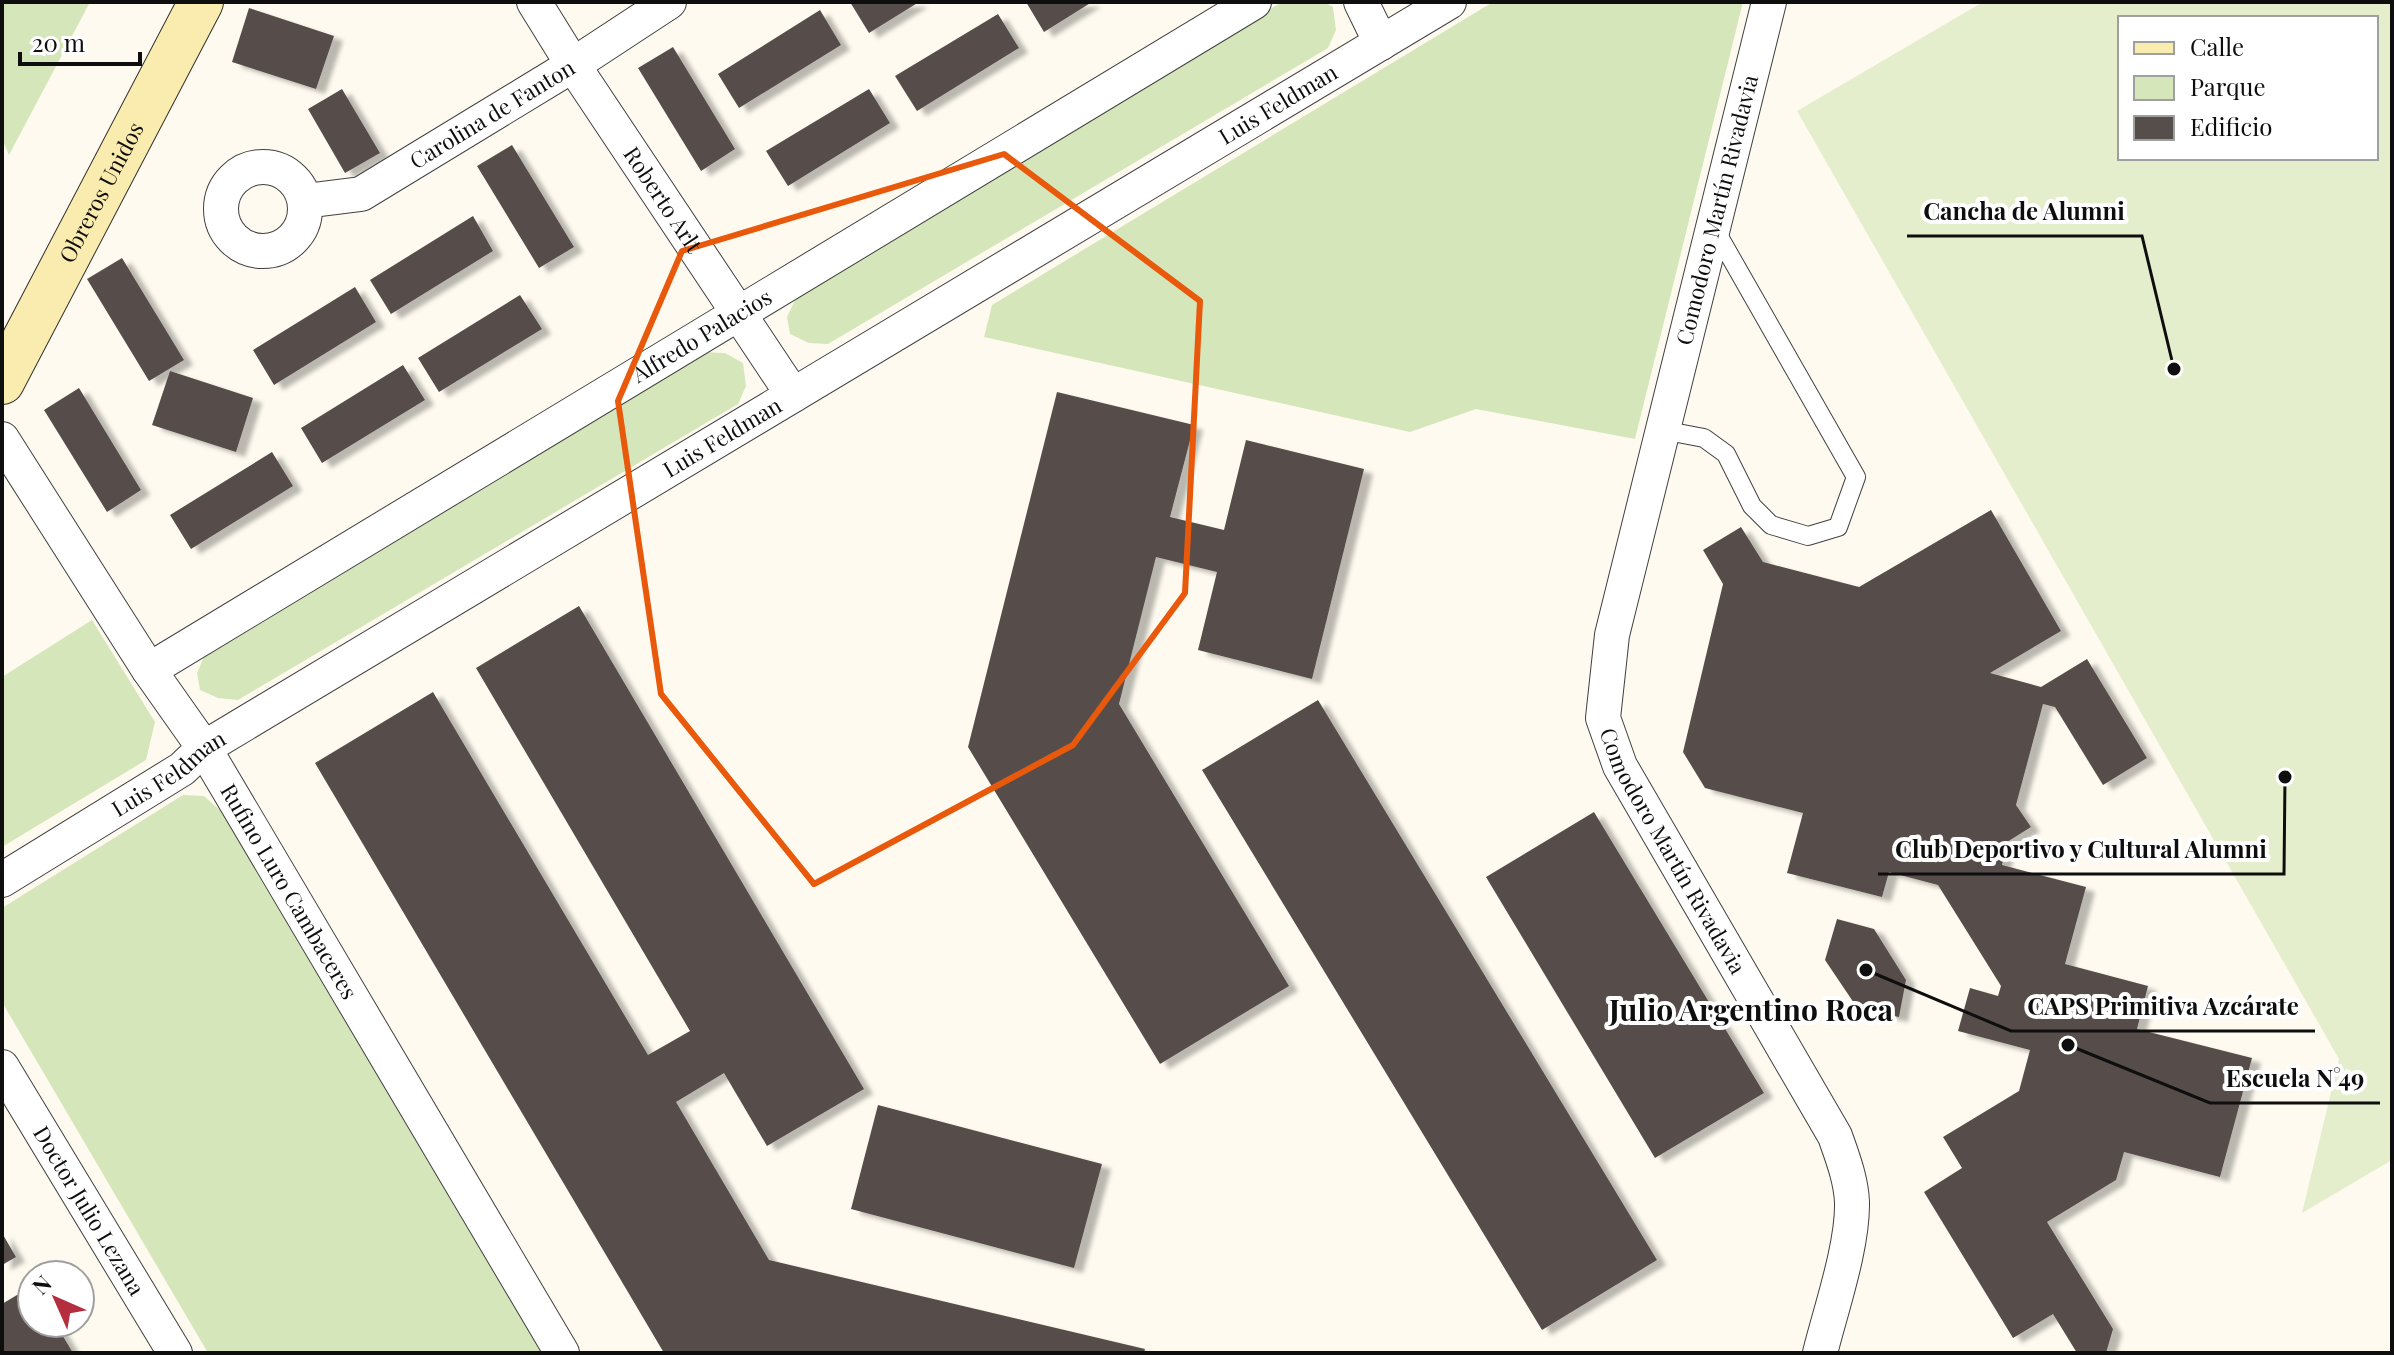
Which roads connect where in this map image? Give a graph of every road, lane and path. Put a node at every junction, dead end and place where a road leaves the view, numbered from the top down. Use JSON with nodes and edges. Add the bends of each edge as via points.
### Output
{"nodes":[{"id":1,"x":201,"y":2,"type":"edge"},
{"id":2,"x":534,"y":2,"type":"edge"},
{"id":3,"x":669,"y":2,"type":"edge"},
{"id":4,"x":1254,"y":2,"type":"edge"},
{"id":5,"x":1361,"y":2,"type":"edge"},
{"id":6,"x":1449,"y":2,"type":"edge"},
{"id":7,"x":1769,"y":2,"type":"edge"},
{"id":8,"x":1381,"y":43,"type":"junction"},
{"id":9,"x":573,"y":65,"type":"junction"},
{"id":10,"x":305,"y":201,"type":"dead end"},
{"id":11,"x":1713,"y":226,"type":"junction"},
{"id":12,"x":739,"y":313,"type":"junction"},
{"id":13,"x":2,"y":382,"type":"edge"},
{"id":14,"x":793,"y":395,"type":"junction"},
{"id":15,"x":1662,"y":430,"type":"junction"},
{"id":16,"x":2,"y":439,"type":"edge"},
{"id":17,"x":149,"y":670,"type":"junction"},
{"id":18,"x":204,"y":748,"type":"junction"},
{"id":19,"x":2,"y":880,"type":"edge"},
{"id":20,"x":2,"y":1067,"type":"edge"},
{"id":21,"x":175,"y":1353,"type":"edge"},
{"id":22,"x":562,"y":1353,"type":"edge"},
{"id":23,"x":1820,"y":1353,"type":"edge"}],
"edges":[{"from":1,"to":13,"type":"street","name":"Obreros Unidos"},
{"from":2,"to":9,"type":"street","name":"Roberto Arlt"},
{"from":3,"to":9,"type":"street","name":"Carolina de Fanton"},
{"from":4,"to":12,"type":"street","name":"Alfredo Palacios"},
{"from":5,"to":8,"type":"street"},
{"from":6,"to":8,"type":"street","name":"Luis Feldman"},
{"from":7,"to":11,"type":"street","name":"Comodoro Martín Rivadavia"},
{"from":8,"to":14,"type":"street","name":"Luis Feldman"},
{"from":9,"to":10,"type":"street","name":"Carolina de Fanton","via":[[361,194]]},
{"from":9,"to":12,"type":"street","name":"Roberto Arlt"},
{"from":11,"to":15,"type":"street","name":"Comodoro Martín Rivadavia"},
{"from":11,"to":15,"type":"lane","via":[[1856,477],[1838,527],[1808,536],[1771,525],[1752,506],[1726,454],[1704,438]]},
{"from":12,"to":14,"type":"street","name":"Roberto Arlt"},
{"from":12,"to":17,"type":"street","name":"Alfredo Palacios"},
{"from":14,"to":18,"type":"street","name":"Luis Feldman"},
{"from":15,"to":23,"type":"street","name":"Comodoro Martín Rivadavia","via":[[1612,635],[1603,718],[1620,766],[1835,1136],[1844,1162],[1852,1201],[1848,1241]]},
{"from":16,"to":17,"type":"street","name":"Rufino Luro Cambaceres"},
{"from":17,"to":18,"type":"street","name":"Rufino Luro Cambaceres"},
{"from":18,"to":19,"type":"street","name":"Luis Feldman","via":[[182,769]]},
{"from":18,"to":22,"type":"street","name":"Rufino Luro Cambaceres"},
{"from":20,"to":21,"type":"street","name":"Doctor Julio Lezana"}]}
